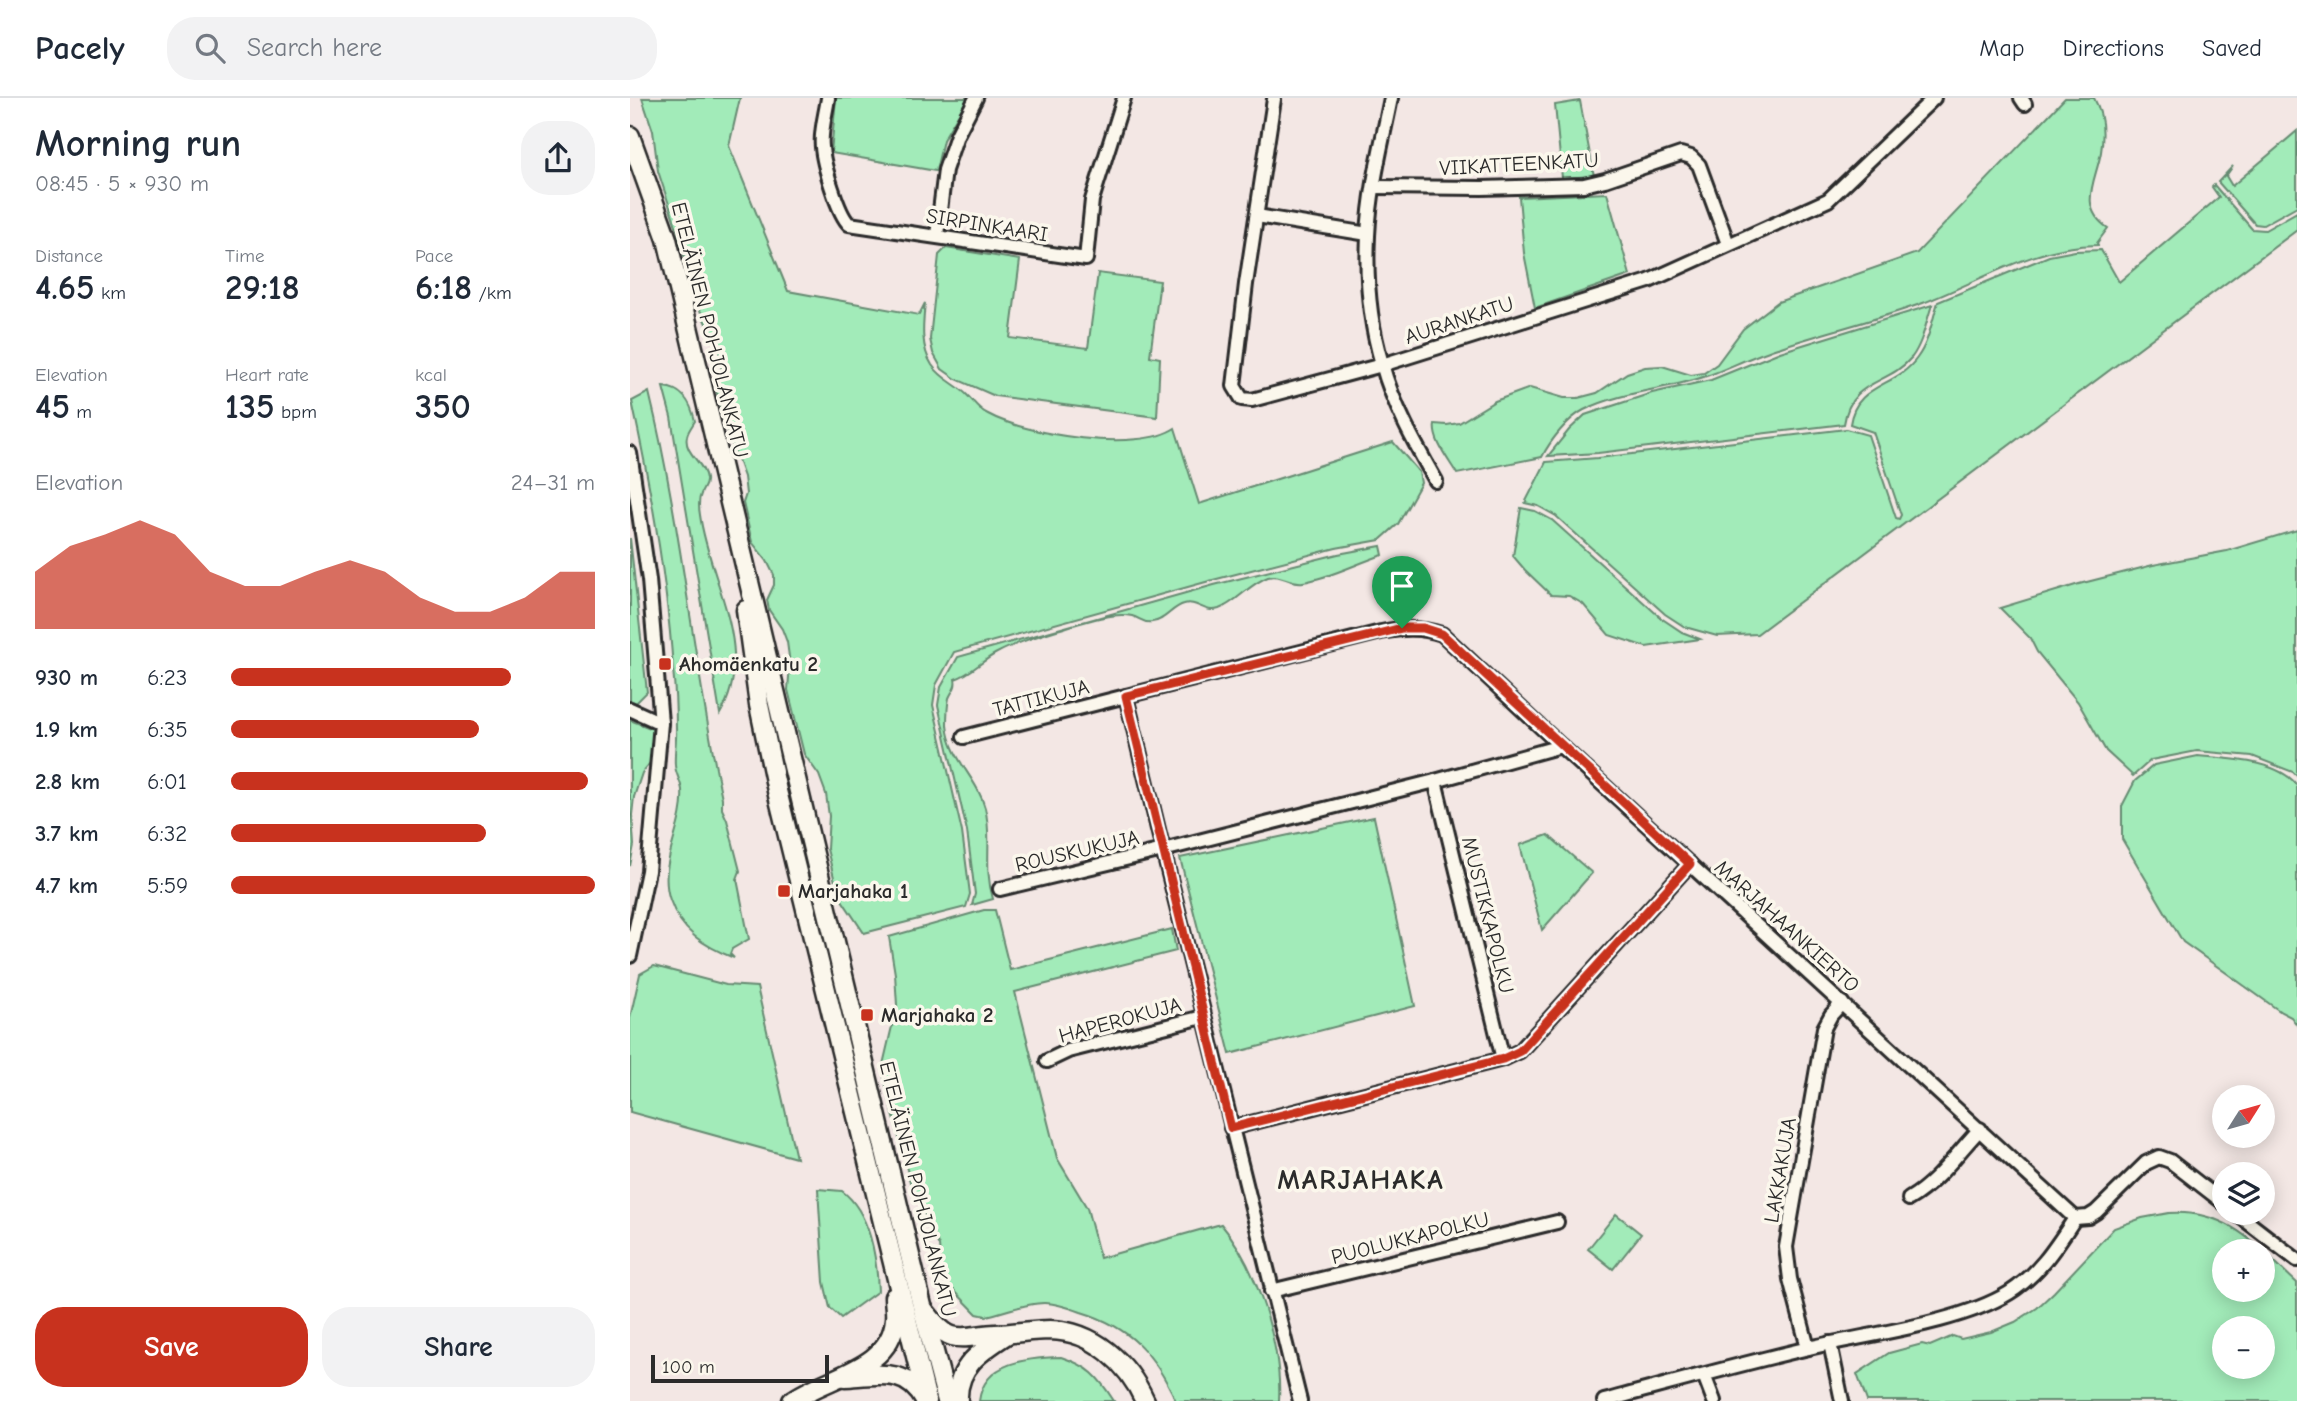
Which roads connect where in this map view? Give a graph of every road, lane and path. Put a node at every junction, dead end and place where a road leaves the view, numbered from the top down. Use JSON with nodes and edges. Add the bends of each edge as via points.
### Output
{"nodes":[{"id":1,"x":828,"y":98,"type":"edge"},
{"id":2,"x":976,"y":98,"type":"edge"},
{"id":3,"x":1124,"y":98,"type":"edge"},
{"id":4,"x":1391,"y":98,"type":"edge"},
{"id":5,"x":1934,"y":98,"type":"edge"},
{"id":6,"x":1274,"y":99,"type":"edge"},
{"id":7,"x":630,"y":136,"type":"edge"},
{"id":8,"x":1374,"y":187,"type":"junction"},
{"id":9,"x":1257,"y":216,"type":"junction"},
{"id":10,"x":1368,"y":234,"type":"junction"},
{"id":11,"x":937,"y":235,"type":"junction"},
{"id":12,"x":1728,"y":244,"type":"junction"},
{"id":13,"x":1382,"y":365,"type":"junction"},
{"id":14,"x":630,"y":453,"type":"edge"},
{"id":15,"x":1436,"y":481,"type":"dead end"},
{"id":16,"x":729,"y":496,"type":"junction"},
{"id":17,"x":1126,"y":696,"type":"junction"},
{"id":18,"x":630,"y":709,"type":"edge"},
{"id":19,"x":661,"y":723,"type":"junction"},
{"id":20,"x":964,"y":737,"type":"dead end"},
{"id":21,"x":1562,"y":746,"type":"junction"},
{"id":22,"x":1435,"y":781,"type":"junction"},
{"id":23,"x":1163,"y":850,"type":"junction"},
{"id":24,"x":1690,"y":864,"type":"junction"},
{"id":25,"x":1000,"y":889,"type":"dead end"},
{"id":26,"x":635,"y":909,"type":"edge"},
{"id":27,"x":630,"y":957,"type":"edge"},
{"id":28,"x":1842,"y":1003,"type":"junction"},
{"id":29,"x":1203,"y":1017,"type":"junction"},
{"id":30,"x":1503,"y":1059,"type":"junction"},
{"id":31,"x":1048,"y":1061,"type":"dead end"},
{"id":32,"x":1231,"y":1128,"type":"junction"},
{"id":33,"x":1980,"y":1129,"type":"junction"},
{"id":34,"x":2212,"y":1194,"type":"edge"},
{"id":35,"x":1909,"y":1199,"type":"dead end"},
{"id":36,"x":2075,"y":1218,"type":"junction"},
{"id":37,"x":1557,"y":1222,"type":"dead end"},
{"id":38,"x":2252,"y":1225,"type":"edge"},
{"id":39,"x":890,"y":1250,"type":"junction"},
{"id":40,"x":2297,"y":1260,"type":"edge"},
{"id":41,"x":1272,"y":1291,"type":"junction"},
{"id":42,"x":923,"y":1310,"type":"junction"},
{"id":43,"x":1006,"y":1335,"type":"junction"},
{"id":44,"x":1830,"y":1343,"type":"junction"},
{"id":45,"x":1808,"y":1348,"type":"junction"},
{"id":46,"x":1704,"y":1375,"type":"junction"},
{"id":47,"x":838,"y":1378,"type":"junction"},
{"id":48,"x":792,"y":1401,"type":"edge"},
{"id":49,"x":926,"y":1401,"type":"edge"},
{"id":50,"x":947,"y":1401,"type":"edge"},
{"id":51,"x":958,"y":1401,"type":"edge"},
{"id":52,"x":1145,"y":1401,"type":"edge"},
{"id":53,"x":1300,"y":1401,"type":"edge"},
{"id":54,"x":1604,"y":1401,"type":"edge"},
{"id":55,"x":1714,"y":1401,"type":"edge"},
{"id":56,"x":1842,"y":1401,"type":"edge"}],
"edges":[{"from":1,"to":11,"type":"street","name":"SIRPINKAARI","via":[[822,146],[843,218],[869,228]]},
{"from":2,"to":11,"type":"street","via":[[944,170]]},
{"from":3,"to":11,"type":"street","name":"SIRPINKAARI","via":[[1092,200],[1086,259]]},
{"from":4,"to":8,"type":"street"},
{"from":5,"to":12,"type":"street","name":"AURANKATU","via":[[1828,200]]},
{"from":6,"to":9,"type":"street","name":"AURANKATU"},
{"from":7,"to":16,"type":"main road","name":"ETELÄINEN POHJOLANKATU","via":[[667,239]]},
{"from":8,"to":10,"type":"street"},
{"from":8,"to":12,"type":"street","name":"VIIKATTEENKATU","via":[[1584,184],[1681,154],[1699,165]]},
{"from":9,"to":10,"type":"street"},
{"from":9,"to":13,"type":"street","name":"AURANKATU","via":[[1234,386],[1242,399]]},
{"from":10,"to":13,"type":"street","via":[[1374,331]]},
{"from":12,"to":13,"type":"street","name":"AURANKATU","via":[[1648,281]]},
{"from":13,"to":15,"type":"street"},
{"from":14,"to":19,"type":"street","via":[[649,580]]},
{"from":16,"to":39,"type":"main road","name":"ETELÄINEN POHJOLANKATU","via":[[759,705],[777,790]]},
{"from":16,"to":42,"type":"main road","name":"ETELÄINEN POHJOLANKATU"},
{"from":17,"to":20,"type":"street","name":"TATTIKUJA"},
{"from":17,"to":21,"type":"street","name":"TATTIKUJA","via":[[1381,632],[1423,628],[1442,634]]},
{"from":17,"to":23,"type":"street"},
{"from":18,"to":19,"type":"street"},
{"from":19,"to":26,"type":"street","via":[[653,824]]},
{"from":21,"to":22,"type":"street"},
{"from":21,"to":24,"type":"street","name":"MARJAHAANKIERTO"},
{"from":22,"to":23,"type":"street"},
{"from":22,"to":30,"type":"street","name":"MUSTIKKAPOLKU"},
{"from":23,"to":25,"type":"street","name":"ROUSKUKUJA"},
{"from":23,"to":29,"type":"street"},
{"from":24,"to":28,"type":"street","name":"MARJAHAANKIERTO"},
{"from":24,"to":30,"type":"street","via":[[1520,1051]]},
{"from":26,"to":27,"type":"street"},
{"from":28,"to":33,"type":"street","name":"MARJAHAANKIERTO"},
{"from":28,"to":45,"type":"street","name":"LAKKAKUJA","via":[[1824,1028],[1786,1247]]},
{"from":29,"to":31,"type":"street","name":"HAPEROKUJA","via":[[1068,1051]]},
{"from":29,"to":32,"type":"street"},
{"from":30,"to":32,"type":"street"},
{"from":32,"to":41,"type":"street"},
{"from":33,"to":35,"type":"street","via":[[1934,1180]]},
{"from":33,"to":36,"type":"street","name":"MARJAHAANKIERTO"},
{"from":34,"to":36,"type":"street","via":[[2159,1157],[2146,1163],[2096,1212]]},
{"from":36,"to":44,"type":"street","via":[[2039,1268],[1994,1300],[1952,1315]]},
{"from":37,"to":41,"type":"street","name":"PUOLUKKAPOLKU"},
{"from":38,"to":40,"type":"street"},
{"from":39,"to":47,"type":"main road","via":[[895,1320],[889,1342],[873,1359]]},
{"from":39,"to":49,"type":"main road","name":"ETELÄINEN POHJOLANKATU"},
{"from":41,"to":53,"type":"street"},
{"from":42,"to":43,"type":"main road","via":[[952,1336]]},
{"from":42,"to":50,"type":"main road","name":"ETELÄINEN POHJOLANKATU"},
{"from":43,"to":51,"type":"main road","via":[[970,1362],[960,1382]]},
{"from":43,"to":52,"type":"main road","via":[[1050,1330],[1090,1340],[1124,1366]]},
{"from":44,"to":45,"type":"street"},
{"from":44,"to":56,"type":"street"},
{"from":45,"to":46,"type":"street"},
{"from":46,"to":54,"type":"street"},
{"from":46,"to":55,"type":"street"},
{"from":47,"to":48,"type":"main road"},
{"from":47,"to":49,"type":"main road","via":[[890,1374],[905,1380]]}]}
